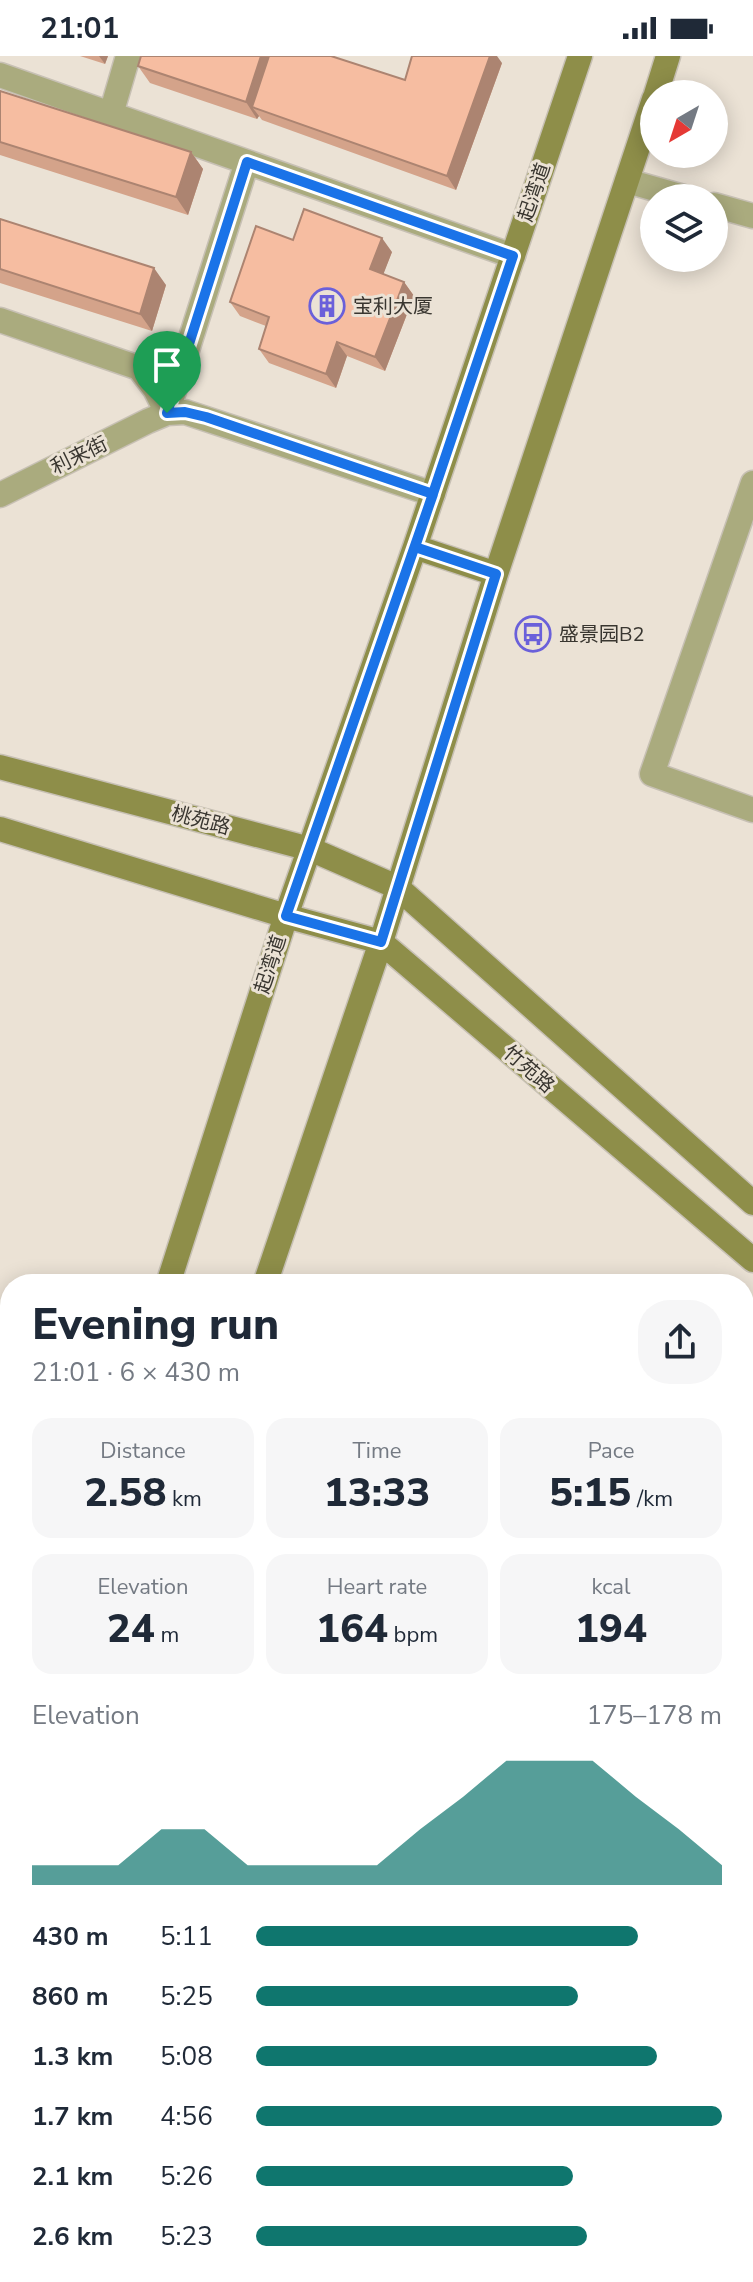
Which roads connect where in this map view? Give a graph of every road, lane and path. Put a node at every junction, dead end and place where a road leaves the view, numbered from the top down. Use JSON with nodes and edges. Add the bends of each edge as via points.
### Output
{"nodes":[{"id":1,"x":128,"y":56,"type":"edge"},
{"id":2,"x":580,"y":56,"type":"edge"},
{"id":3,"x":668,"y":56,"type":"edge"},
{"id":4,"x":0,"y":75,"type":"edge"},
{"id":5,"x":660,"y":80,"type":"edge"},
{"id":6,"x":111,"y":114,"type":"junction"},
{"id":7,"x":640,"y":142,"type":"edge"},
{"id":8,"x":247,"y":162,"type":"junction"},
{"id":9,"x":627,"y":181,"type":"junction"},
{"id":10,"x":640,"y":185,"type":"edge"},
{"id":11,"x":728,"y":209,"type":"edge"},
{"id":12,"x":753,"y":216,"type":"edge"},
{"id":13,"x":513,"y":256,"type":"junction"},
{"id":14,"x":0,"y":320,"type":"edge"},
{"id":15,"x":167,"y":413,"type":"junction"},
{"id":16,"x":753,"y":483,"type":"edge"},
{"id":17,"x":433,"y":494,"type":"junction"},
{"id":18,"x":0,"y":495,"type":"edge"},
{"id":19,"x":415,"y":547,"type":"junction"},
{"id":20,"x":496,"y":574,"type":"junction"},
{"id":21,"x":0,"y":767,"type":"edge"},
{"id":22,"x":753,"y":810,"type":"edge"},
{"id":23,"x":0,"y":829,"type":"edge"},
{"id":24,"x":310,"y":849,"type":"junction"},
{"id":25,"x":397,"y":887,"type":"junction"},
{"id":26,"x":286,"y":916,"type":"junction"},
{"id":27,"x":381,"y":942,"type":"junction"},
{"id":28,"x":753,"y":1203,"type":"edge"},
{"id":29,"x":753,"y":1260,"type":"edge"},
{"id":30,"x":171,"y":1274,"type":"edge"},
{"id":31,"x":268,"y":1274,"type":"edge"}],
"edges":[{"from":1,"to":6,"type":"street"},
{"from":2,"to":13,"type":"main road","name":"起湾道"},
{"from":3,"to":5,"type":"main road"},
{"from":4,"to":6,"type":"street"},
{"from":6,"to":8,"type":"street"},
{"from":7,"to":9,"type":"main road"},
{"from":8,"to":13,"type":"street"},
{"from":8,"to":15,"type":"street"},
{"from":9,"to":10,"type":"street"},
{"from":9,"to":20,"type":"main road"},
{"from":11,"to":12,"type":"street"},
{"from":13,"to":17,"type":"main road","name":"起湾道"},
{"from":14,"to":15,"type":"street","via":[[139,368]]},
{"from":15,"to":17,"type":"street","via":[[206,417]]},
{"from":15,"to":18,"type":"street","name":"利来街"},
{"from":16,"to":22,"type":"street","via":[[652,774]]},
{"from":17,"to":19,"type":"main road","name":"起湾道"},
{"from":19,"to":20,"type":"main road"},
{"from":19,"to":24,"type":"main road","name":"起湾道"},
{"from":20,"to":25,"type":"main road"},
{"from":21,"to":24,"type":"main road","name":"桃苑路"},
{"from":23,"to":26,"type":"main road"},
{"from":24,"to":25,"type":"main road","name":"桃苑路"},
{"from":24,"to":26,"type":"main road","name":"起湾道"},
{"from":25,"to":27,"type":"main road"},
{"from":25,"to":28,"type":"main road"},
{"from":26,"to":27,"type":"main road","name":"竹苑路"},
{"from":26,"to":30,"type":"main road","name":"起湾道"},
{"from":27,"to":29,"type":"main road","name":"竹苑路"},
{"from":27,"to":31,"type":"main road"}]}
